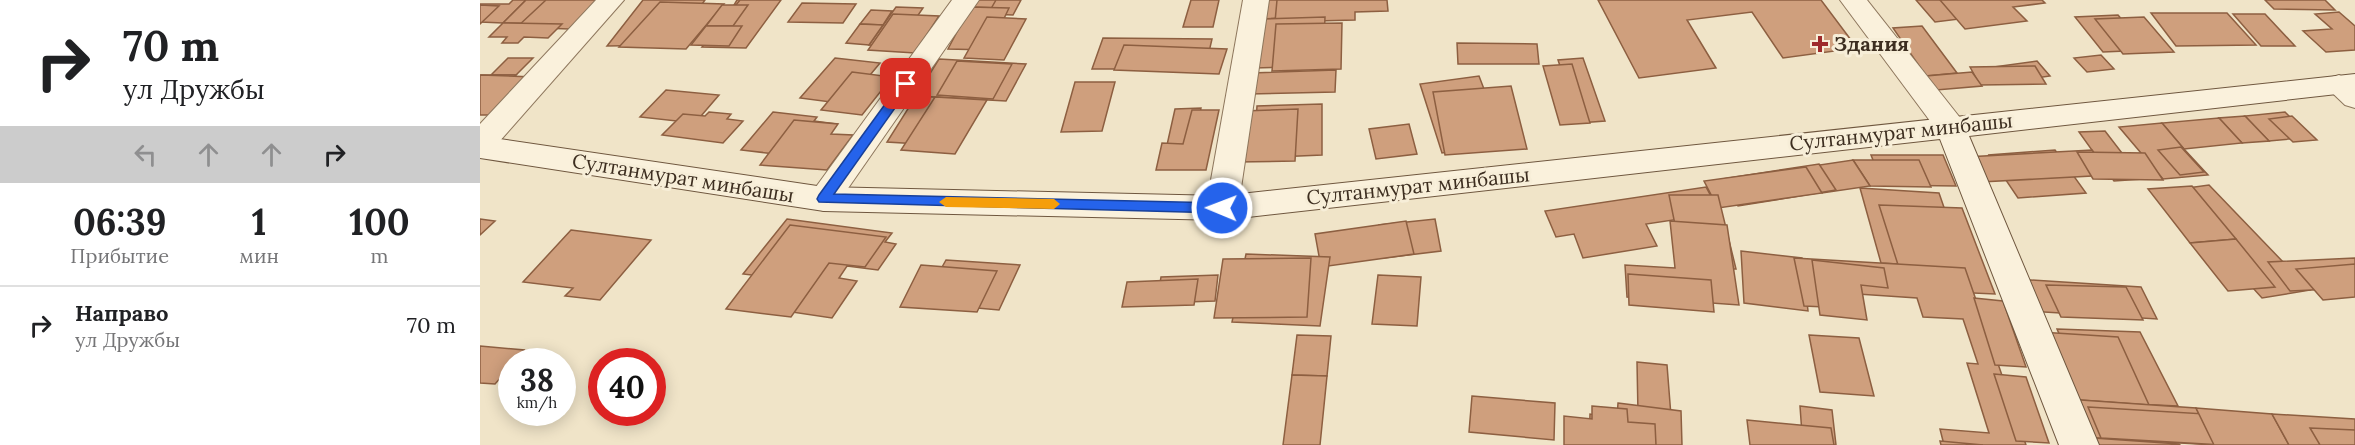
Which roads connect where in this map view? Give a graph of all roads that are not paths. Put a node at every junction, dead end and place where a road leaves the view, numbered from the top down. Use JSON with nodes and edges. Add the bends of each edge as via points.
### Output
{"nodes":[{"id":1,"x":611,"y":0,"type":"edge"},
{"id":2,"x":966,"y":0,"type":"edge"},
{"id":3,"x":1256,"y":0,"type":"edge"},
{"id":4,"x":1853,"y":0,"type":"edge"},
{"id":5,"x":2350,"y":88,"type":"edge"},
{"id":6,"x":1950,"y":126,"type":"junction"},
{"id":7,"x":480,"y":145,"type":"edge"},
{"id":8,"x":824,"y":199,"type":"junction"},
{"id":9,"x":1222,"y":208,"type":"junction"},
{"id":10,"x":2079,"y":445,"type":"edge"}],
"edges":[{"from":1,"to":7,"type":"street"},
{"from":2,"to":8,"type":"street"},
{"from":3,"to":9,"type":"street"},
{"from":4,"to":6,"type":"street"},
{"from":5,"to":6,"type":"street","name":"Султанмурат минбашы"},
{"from":6,"to":9,"type":"street","name":"Султанмурат минбашы"},
{"from":6,"to":10,"type":"street"},
{"from":7,"to":8,"type":"street","name":"Султанмурат минбашы"},
{"from":8,"to":9,"type":"street","name":"Султанмурат минбашы"}]}
